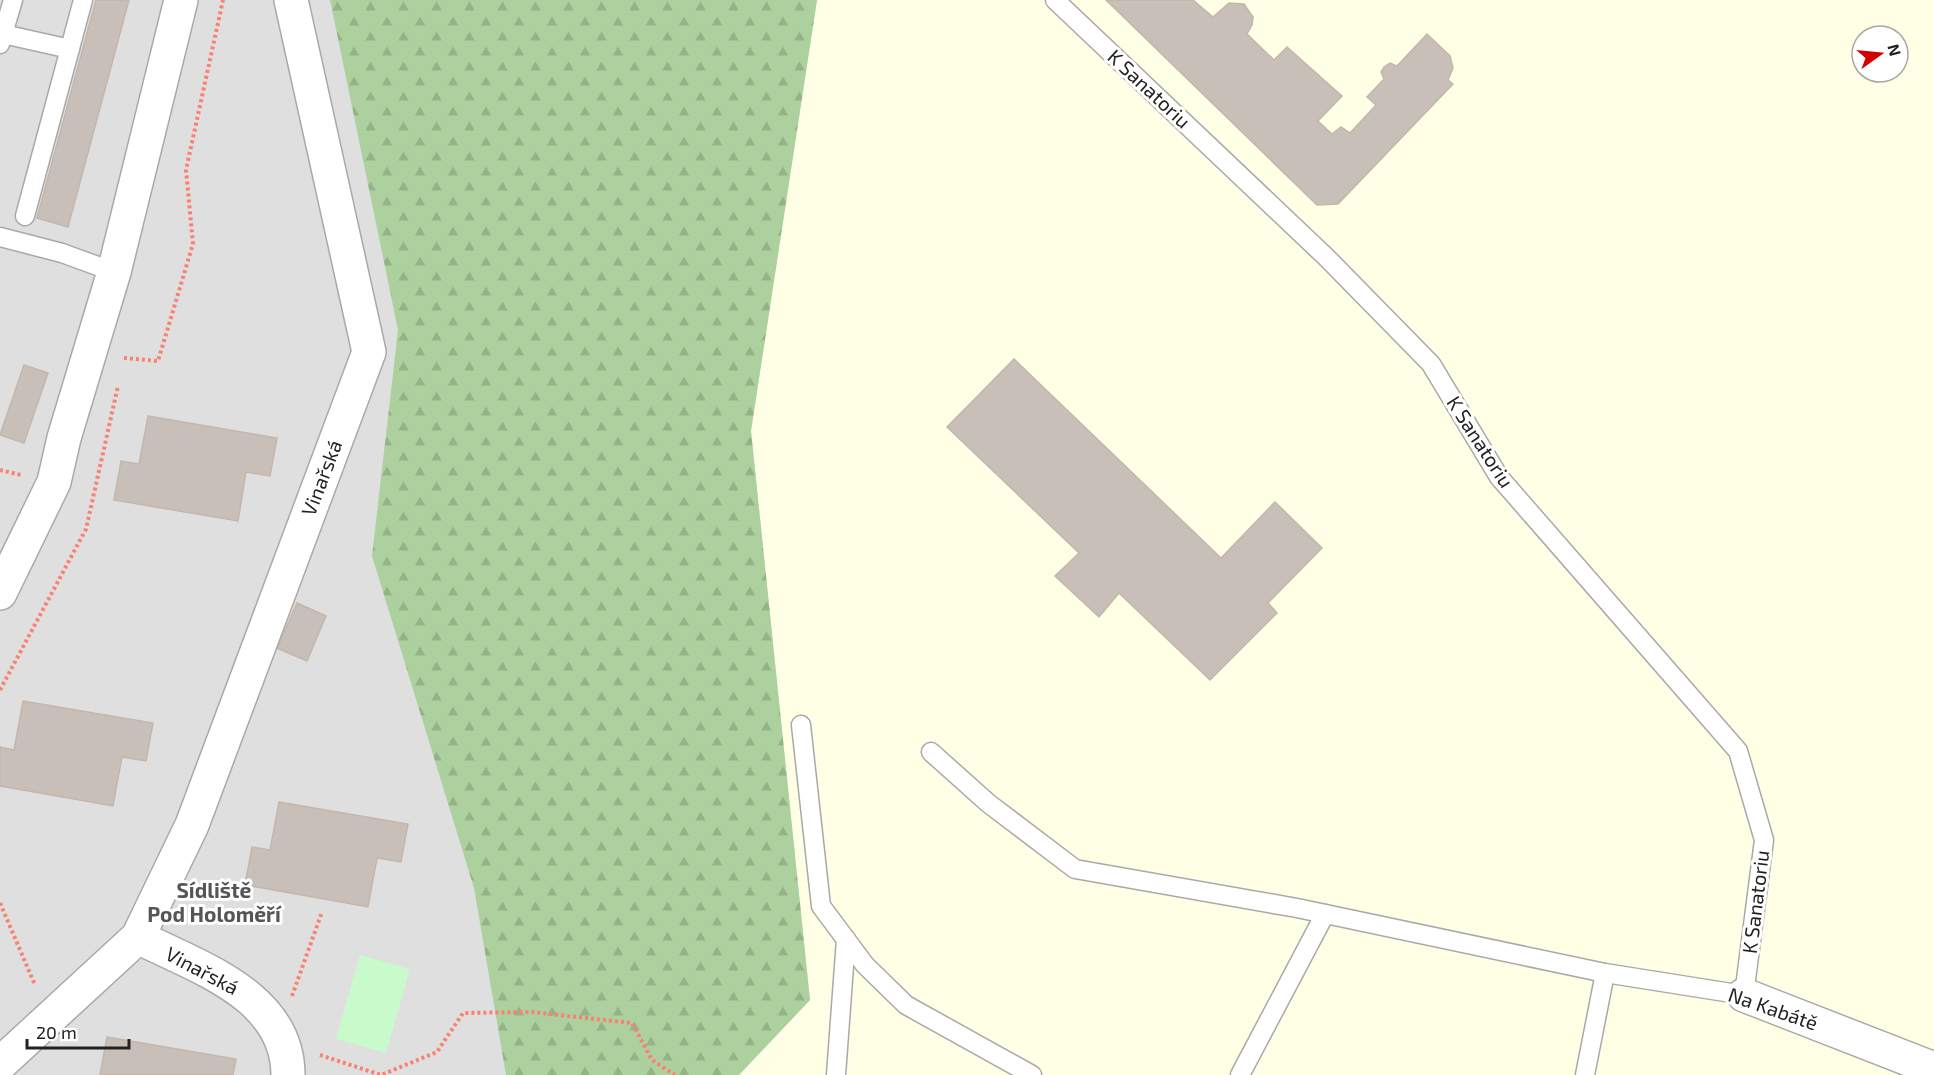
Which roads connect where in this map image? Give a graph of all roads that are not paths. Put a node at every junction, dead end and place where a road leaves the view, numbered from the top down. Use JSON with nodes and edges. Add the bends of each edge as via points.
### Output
{"nodes":[{"id":1,"x":13,"y":0,"type":"edge"},
{"id":2,"x":83,"y":0,"type":"edge"},
{"id":3,"x":182,"y":0,"type":"edge"},
{"id":4,"x":291,"y":0,"type":"edge"},
{"id":5,"x":1055,"y":0,"type":"edge"},
{"id":6,"x":2,"y":40,"type":"edge"},
{"id":7,"x":70,"y":49,"type":"junction"},
{"id":8,"x":25,"y":216,"type":"dead end"},
{"id":9,"x":0,"y":237,"type":"edge"},
{"id":10,"x":114,"y":272,"type":"junction"},
{"id":11,"x":0,"y":593,"type":"edge"},
{"id":12,"x":801,"y":725,"type":"dead end"},
{"id":13,"x":931,"y":752,"type":"dead end"},
{"id":14,"x":1325,"y":914,"type":"junction"},
{"id":15,"x":138,"y":937,"type":"junction"},
{"id":16,"x":846,"y":939,"type":"junction"},
{"id":17,"x":1605,"y":973,"type":"junction"},
{"id":18,"x":1744,"y":995,"type":"junction"},
{"id":19,"x":0,"y":1064,"type":"edge"},
{"id":20,"x":1934,"y":1069,"type":"edge"},
{"id":21,"x":288,"y":1075,"type":"edge"},
{"id":22,"x":836,"y":1075,"type":"edge"},
{"id":23,"x":1032,"y":1075,"type":"edge"},
{"id":24,"x":1240,"y":1075,"type":"edge"},
{"id":25,"x":1586,"y":1075,"type":"edge"}],
"edges":[{"from":1,"to":6,"type":"lane"},
{"from":2,"to":7,"type":"lane"},
{"from":3,"to":10,"type":"street"},
{"from":4,"to":15,"type":"street","name":"Vinařská","via":[[369,352],[192,825]]},
{"from":5,"to":18,"type":"lane","name":"K Sanatoriu","via":[[1326,257],[1431,364],[1499,477],[1738,751],[1764,840]]},
{"from":6,"to":7,"type":"lane"},
{"from":7,"to":8,"type":"lane"},
{"from":9,"to":10,"type":"lane"},
{"from":10,"to":11,"type":"street","via":[[54,482]]},
{"from":12,"to":16,"type":"lane","via":[[821,906]]},
{"from":13,"to":14,"type":"lane","name":"Na Kabátě","via":[[988,803],[1075,869]]},
{"from":14,"to":17,"type":"lane","name":"Na Kabátě"},
{"from":14,"to":24,"type":"lane"},
{"from":15,"to":19,"type":"street","name":"Vinařská"},
{"from":15,"to":21,"type":"street","name":"Vinařská","via":[[238,987],[273,1020],[288,1059]]},
{"from":16,"to":22,"type":"lane"},
{"from":16,"to":23,"type":"lane","via":[[865,965],[906,1005]]},
{"from":17,"to":18,"type":"lane","name":"Na Kabátě"},
{"from":17,"to":25,"type":"lane"},
{"from":18,"to":20,"type":"street","name":"Na Kabátě"}]}
